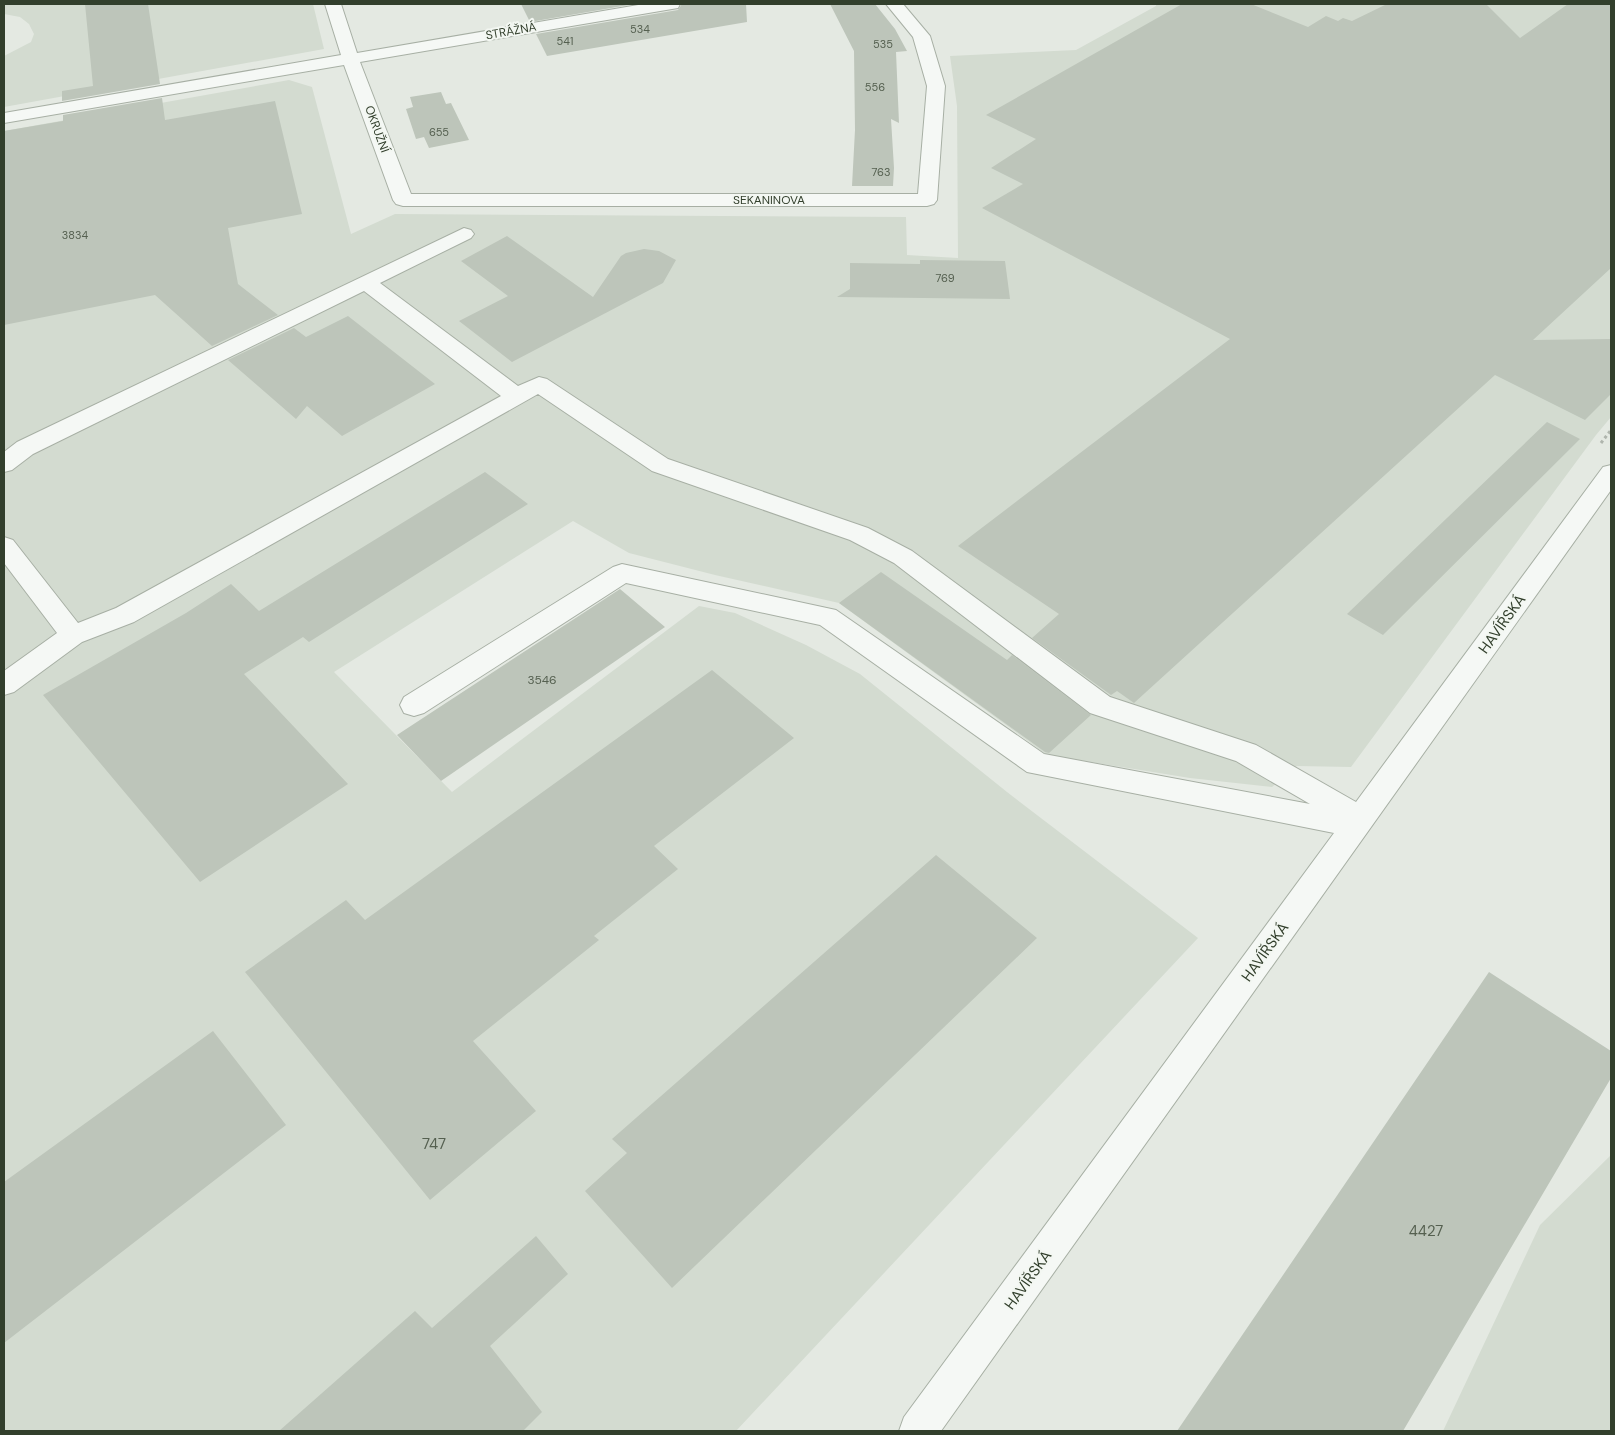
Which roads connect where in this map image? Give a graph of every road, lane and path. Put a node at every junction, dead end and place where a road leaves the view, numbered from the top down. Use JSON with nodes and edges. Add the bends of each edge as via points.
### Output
{"nodes":[{"id":1,"x":333,"y":4,"type":"edge"},
{"id":2,"x":672,"y":4,"type":"edge"},
{"id":3,"x":894,"y":4,"type":"edge"},
{"id":4,"x":350,"y":58,"type":"junction"},
{"id":5,"x":4,"y":118,"type":"edge"},
{"id":6,"x":403,"y":200,"type":"joint"},
{"id":7,"x":464,"y":234,"type":"dead end"},
{"id":8,"x":366,"y":282,"type":"junction"},
{"id":9,"x":516,"y":396,"type":"junction"},
{"id":10,"x":4,"y":464,"type":"edge"},
{"id":11,"x":1611,"y":473,"type":"edge"},
{"id":12,"x":4,"y":546,"type":"edge"},
{"id":13,"x":73,"y":635,"type":"junction"},
{"id":14,"x":4,"y":685,"type":"edge"},
{"id":15,"x":414,"y":705,"type":"dead end"},
{"id":16,"x":1359,"y":822,"type":"junction"},
{"id":17,"x":918,"y":1431,"type":"edge"}],
"edges":[{"from":1,"to":4,"type":"street"},
{"from":2,"to":4,"type":"street","name":"STRÁŽNÁ"},
{"from":3,"to":6,"type":"street","name":"SEKANINOVA","via":[[921,36],[936,86],[927,200]]},
{"from":4,"to":5,"type":"street","name":"STRÁŽNÁ"},
{"from":4,"to":6,"type":"street","name":"OKRUŽNÍ"},
{"from":7,"to":8,"type":"street"},
{"from":8,"to":9,"type":"street"},
{"from":8,"to":10,"type":"street","via":[[25,448]]},
{"from":9,"to":13,"type":"street","via":[[125,615]]},
{"from":9,"to":16,"type":"street","via":[[539,384],[660,465],[859,534],[903,557],[1100,705],[1246,753]]},
{"from":11,"to":16,"type":"street","name":"HAVÍŘSKÁ"},
{"from":12,"to":13,"type":"street"},
{"from":13,"to":14,"type":"street"},
{"from":15,"to":16,"type":"street","via":[[622,573],[827,618],[1037,764]]},
{"from":16,"to":17,"type":"street","name":"HAVÍŘSKÁ"}]}
